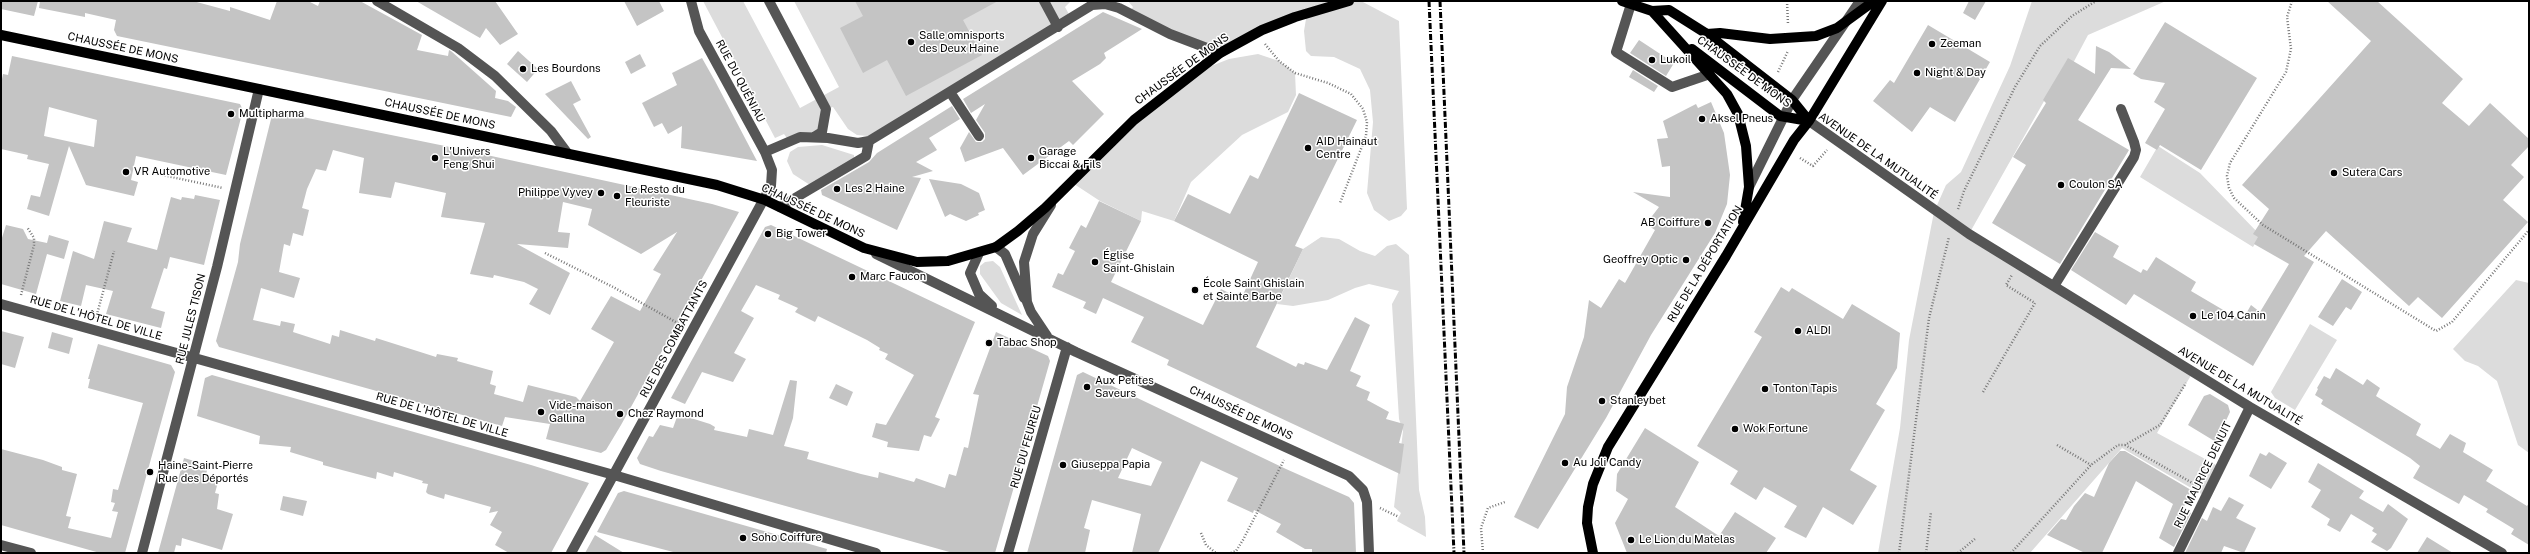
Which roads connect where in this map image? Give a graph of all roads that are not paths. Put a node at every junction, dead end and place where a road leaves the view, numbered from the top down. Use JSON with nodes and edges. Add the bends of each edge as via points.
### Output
{"nodes":[{"id":1,"x":377,"y":1,"type":"edge"},
{"id":2,"x":691,"y":1,"type":"edge"},
{"id":3,"x":769,"y":1,"type":"edge"},
{"id":4,"x":1044,"y":1,"type":"edge"},
{"id":5,"x":1349,"y":1,"type":"edge"},
{"id":6,"x":1860,"y":1,"type":"edge"},
{"id":7,"x":1874,"y":1,"type":"edge"},
{"id":8,"x":1882,"y":1,"type":"edge"},
{"id":9,"x":1626,"y":3,"type":"edge"},
{"id":10,"x":1652,"y":11,"type":"junction"},
{"id":11,"x":1847,"y":20,"type":"junction"},
{"id":12,"x":1058,"y":27,"type":"junction"},
{"id":13,"x":1708,"y":34,"type":"junction"},
{"id":14,"x":1,"y":35,"type":"edge"},
{"id":15,"x":1677,"y":39,"type":"junction"},
{"id":16,"x":1220,"y":53,"type":"junction"},
{"id":17,"x":1710,"y":74,"type":"junction"},
{"id":18,"x":258,"y":89,"type":"junction"},
{"id":19,"x":950,"y":92,"type":"junction"},
{"id":20,"x":1792,"y":100,"type":"junction"},
{"id":21,"x":2120,"y":110,"type":"dead end"},
{"id":22,"x":1783,"y":118,"type":"junction"},
{"id":23,"x":1809,"y":121,"type":"junction"},
{"id":24,"x":979,"y":136,"type":"dead end"},
{"id":25,"x":814,"y":137,"type":"junction"},
{"id":26,"x":869,"y":141,"type":"junction"},
{"id":27,"x":765,"y":152,"type":"junction"},
{"id":28,"x":568,"y":154,"type":"junction"},
{"id":29,"x":772,"y":170,"type":"joint"},
{"id":30,"x":1748,"y":187,"type":"junction"},
{"id":31,"x":1055,"y":198,"type":"junction"},
{"id":32,"x":765,"y":200,"type":"junction"},
{"id":33,"x":780,"y":207,"type":"junction"},
{"id":34,"x":1742,"y":228,"type":"junction"},
{"id":35,"x":996,"y":247,"type":"junction"},
{"id":36,"x":864,"y":248,"type":"junction"},
{"id":37,"x":979,"y":253,"type":"junction"},
{"id":38,"x":2054,"y":286,"type":"junction"},
{"id":39,"x":1,"y":304,"type":"edge"},
{"id":40,"x":1031,"y":312,"type":"junction"},
{"id":41,"x":999,"y":313,"type":"junction"},
{"id":42,"x":1047,"y":336,"type":"junction"},
{"id":43,"x":1067,"y":347,"type":"junction"},
{"id":44,"x":194,"y":358,"type":"junction"},
{"id":45,"x":2250,"y":407,"type":"junction"},
{"id":46,"x":614,"y":475,"type":"junction"},
{"id":47,"x":1,"y":545,"type":"edge"},
{"id":48,"x":872,"y":552,"type":"edge"},
{"id":49,"x":31,"y":553,"type":"edge"},
{"id":50,"x":142,"y":553,"type":"edge"},
{"id":51,"x":571,"y":553,"type":"edge"},
{"id":52,"x":1008,"y":553,"type":"edge"},
{"id":53,"x":1369,"y":553,"type":"edge"},
{"id":54,"x":1593,"y":553,"type":"edge"},
{"id":55,"x":2178,"y":553,"type":"edge"},
{"id":56,"x":2502,"y":553,"type":"edge"}],
"edges":[{"from":1,"to":28,"type":"street","via":[[458,48],[495,76],[551,131]]},
{"from":2,"to":27,"type":"street","name":"RUE DU QUÉNIAU","via":[[699,31]]},
{"from":3,"to":25,"type":"street","via":[[826,109],[822,132]]},
{"from":4,"to":12,"type":"street"},
{"from":5,"to":16,"type":"main road","name":"CHAUSSÉE DE MONS","via":[[1295,16],[1262,30]]},
{"from":6,"to":11,"type":"street"},
{"from":7,"to":11,"type":"main road","name":"CHAUSSÉE DE MONS"},
{"from":8,"to":23,"type":"main road","name":"RUE DE LA DÉPORTATION"},
{"from":9,"to":10,"type":"main road","name":"CHAUSSÉE DE MONS"},
{"from":9,"to":17,"type":"street","via":[[1616,52],[1672,87]]},
{"from":10,"to":13,"type":"main road","name":"CHAUSSÉE DE MONS","via":[[1669,10]]},
{"from":10,"to":15,"type":"main road","name":"CHAUSSÉE DE MONS"},
{"from":11,"to":13,"type":"main road","name":"CHAUSSÉE DE MONS","via":[[1837,28],[1816,36],[1792,39]]},
{"from":11,"to":20,"type":"street","via":[[1819,57]]},
{"from":12,"to":16,"type":"street","via":[[1092,5],[1106,4],[1129,12],[1170,34]]},
{"from":12,"to":19,"type":"street"},
{"from":13,"to":20,"type":"main road","name":"CHAUSSÉE DE MONS"},
{"from":14,"to":18,"type":"main road","name":"CHAUSSÉE DE MONS"},
{"from":15,"to":17,"type":"main road","name":"CHAUSSÉE DE MONS"},
{"from":15,"to":22,"type":"main road","name":"CHAUSSÉE DE MONS"},
{"from":16,"to":31,"type":"main road","name":"CHAUSSÉE DE MONS","via":[[1134,120]]},
{"from":17,"to":30,"type":"main road","name":"CHAUSSÉE DE MONS","via":[[1727,94],[1738,114],[1746,146]]},
{"from":18,"to":28,"type":"main road","name":"CHAUSSÉE DE MONS"},
{"from":18,"to":44,"type":"street","name":"RUE JULES TISON"},
{"from":19,"to":24,"type":"street"},
{"from":19,"to":26,"type":"street"},
{"from":20,"to":22,"type":"street"},
{"from":20,"to":23,"type":"main road","name":"CHAUSSÉE DE MONS"},
{"from":21,"to":38,"type":"street","via":[[2134,142],[2134,157]]},
{"from":22,"to":23,"type":"main road","name":"CHAUSSÉE DE MONS"},
{"from":22,"to":30,"type":"street"},
{"from":23,"to":34,"type":"main road","name":"RUE DE LA DÉPORTATION","via":[[1794,140]]},
{"from":23,"to":38,"type":"street","name":"AVENUE DE LA MUTUALITÉ","via":[[1969,234]]},
{"from":25,"to":26,"type":"street","via":[[858,143]]},
{"from":25,"to":27,"type":"street","via":[[800,137]]},
{"from":26,"to":33,"type":"street","via":[[866,156]]},
{"from":27,"to":29,"type":"street","name":"RUE DU QUÉNIAU"},
{"from":28,"to":32,"type":"main road","name":"CHAUSSÉE DE MONS","via":[[709,184]]},
{"from":29,"to":32,"type":"street","name":"RUE DES COMBATTANTS","via":[[771,186]]},
{"from":30,"to":34,"type":"main road","name":"CHAUSSÉE DE MONS"},
{"from":31,"to":35,"type":"main road","name":"CHAUSSÉE DE MONS"},
{"from":31,"to":40,"type":"street","name":"CHAUSSÉE DE MONS","via":[[1033,234],[1024,262],[1025,287]]},
{"from":32,"to":33,"type":"main road","name":"CHAUSSÉE DE MONS"},
{"from":32,"to":46,"type":"street","name":"RUE DES COMBATTANTS"},
{"from":33,"to":36,"type":"main road","name":"CHAUSSÉE DE MONS"},
{"from":34,"to":54,"type":"main road","name":"RUE DE LA DÉPORTATION","via":[[1608,447],[1593,484],[1588,506],[1587,523]]},
{"from":35,"to":37,"type":"main road","name":"CHAUSSÉE DE MONS"},
{"from":35,"to":40,"type":"street","name":"CHAUSSÉE DE MONS","via":[[1005,254]]},
{"from":36,"to":37,"type":"main road","name":"CHAUSSÉE DE MONS","via":[[917,262],[948,261]]},
{"from":36,"to":41,"type":"street","name":"CHAUSSÉE DE MONS"},
{"from":37,"to":41,"type":"street","via":[[970,273],[973,283],[979,294]]},
{"from":38,"to":45,"type":"street","name":"AVENUE DE LA MUTUALITÉ"},
{"from":39,"to":44,"type":"street","name":"RUE DE L'HÔTEL DE VILLE"},
{"from":40,"to":42,"type":"street","name":"CHAUSSÉE DE MONS"},
{"from":41,"to":42,"type":"street","name":"CHAUSSÉE DE MONS"},
{"from":42,"to":43,"type":"street","name":"CHAUSSÉE DE MONS"},
{"from":43,"to":52,"type":"street","name":"RUE DU FEUREU"},
{"from":43,"to":53,"type":"street","name":"CHAUSSÉE DE MONS","via":[[1349,476],[1363,490],[1367,502]]},
{"from":44,"to":46,"type":"street","name":"RUE DE L'HÔTEL DE VILLE"},
{"from":44,"to":50,"type":"street","name":"RUE JULES TISON"},
{"from":45,"to":55,"type":"street","name":"RUE MAURICE DENUIT"},
{"from":45,"to":56,"type":"street","name":"AVENUE DE LA MUTUALITÉ"},
{"from":46,"to":48,"type":"street","name":"RUE DE L'HÔTEL DE VILLE"},
{"from":46,"to":51,"type":"street","name":"RUE DES COMBATTANTS"},
{"from":47,"to":49,"type":"street"}]}
